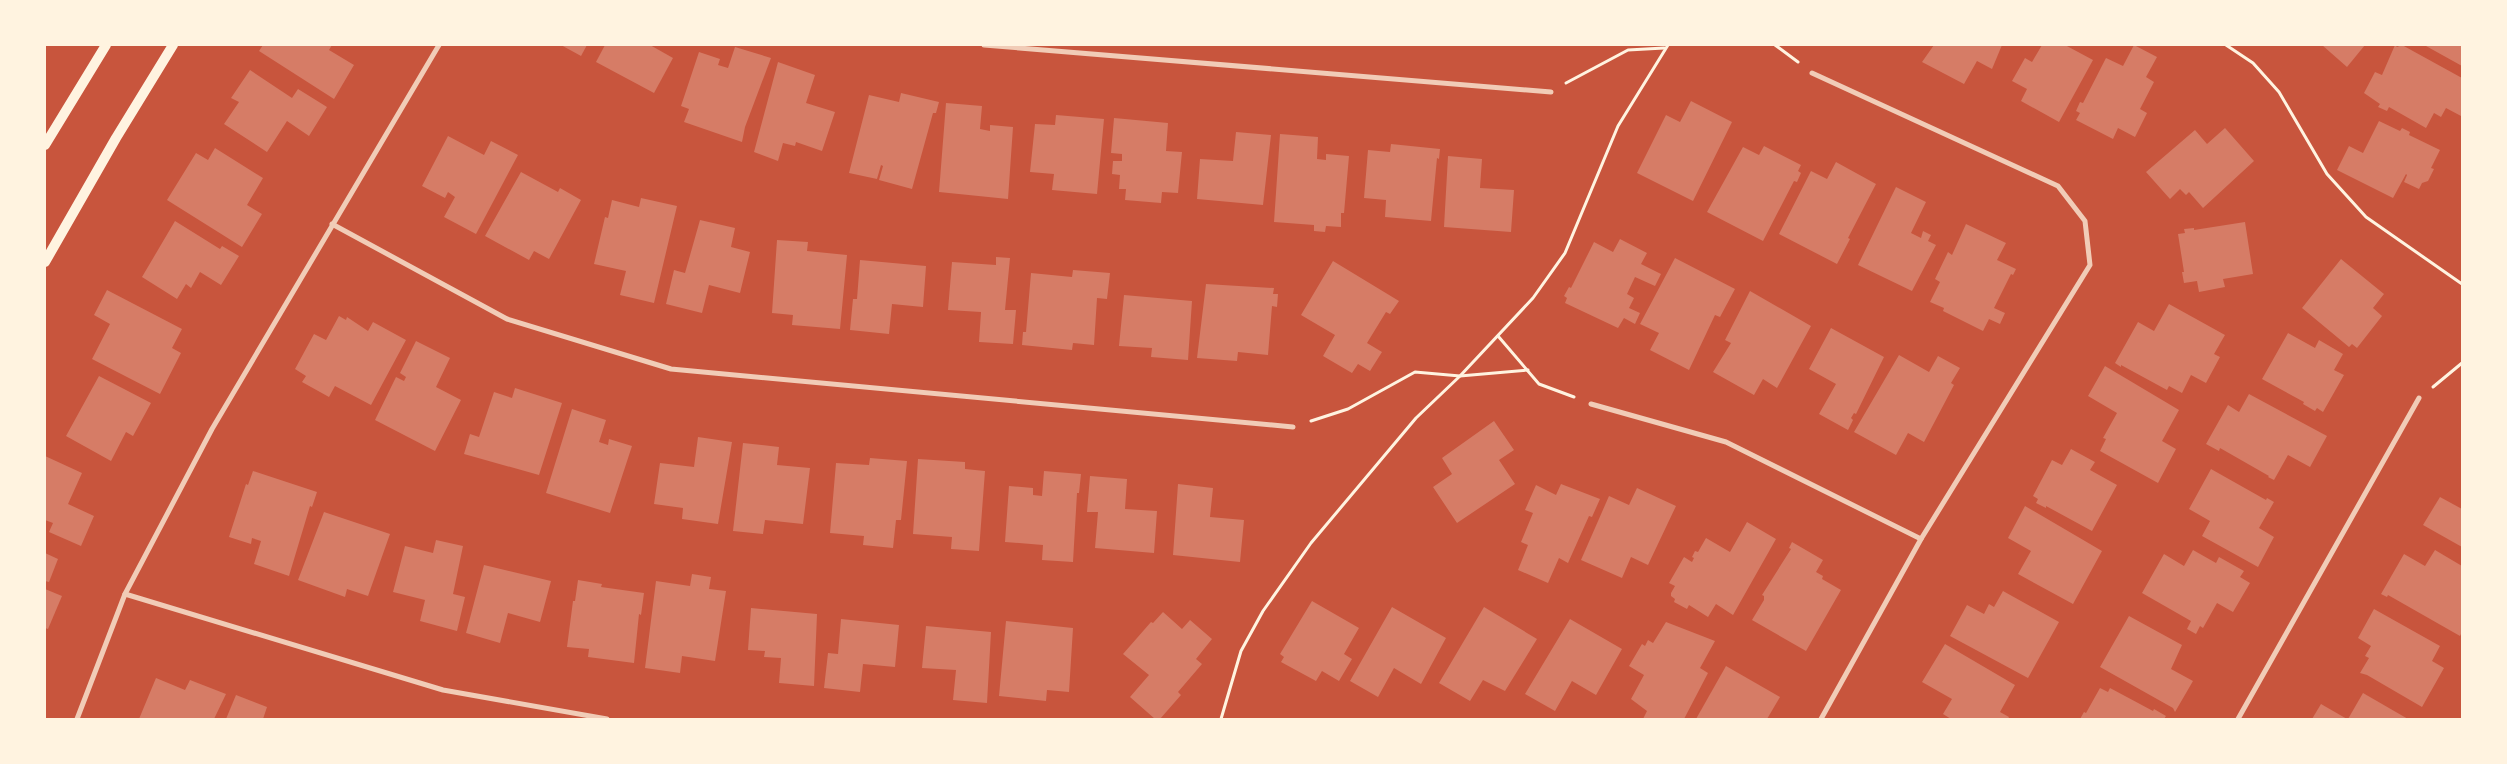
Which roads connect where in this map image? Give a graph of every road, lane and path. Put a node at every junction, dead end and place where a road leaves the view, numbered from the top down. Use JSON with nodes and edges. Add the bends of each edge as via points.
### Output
{"nodes":[{"id":1,"x":106,"y":45,"type":"edge"},
{"id":2,"x":173,"y":45,"type":"edge"},
{"id":3,"x":439,"y":45,"type":"edge"},
{"id":4,"x":984,"y":45,"type":"edge"},
{"id":5,"x":1668,"y":45,"type":"edge"},
{"id":6,"x":1775,"y":45,"type":"edge"},
{"id":7,"x":2226,"y":45,"type":"edge"},
{"id":8,"x":1664,"y":48,"type":"junction"},
{"id":9,"x":1812,"y":73,"type":"joint"},
{"id":10,"x":1550,"y":92,"type":"joint"},
{"id":11,"x":45,"y":145,"type":"edge"},
{"id":12,"x":332,"y":224,"type":"junction"},
{"id":13,"x":45,"y":262,"type":"edge"},
{"id":14,"x":2462,"y":284,"type":"edge"},
{"id":15,"x":1498,"y":336,"type":"junction"},
{"id":16,"x":2462,"y":363,"type":"edge"},
{"id":17,"x":1528,"y":370,"type":"junction"},
{"id":18,"x":1460,"y":376,"type":"junction"},
{"id":19,"x":2419,"y":398,"type":"joint"},
{"id":20,"x":1591,"y":404,"type":"joint"},
{"id":21,"x":1293,"y":427,"type":"joint"},
{"id":22,"x":1921,"y":539,"type":"junction"},
{"id":23,"x":125,"y":594,"type":"junction"},
{"id":24,"x":77,"y":719,"type":"edge"},
{"id":25,"x":607,"y":719,"type":"edge"},
{"id":26,"x":1221,"y":719,"type":"edge"},
{"id":27,"x":1821,"y":719,"type":"edge"},
{"id":28,"x":2238,"y":719,"type":"edge"}],
"edges":[{"from":1,"to":11,"type":"main road"},
{"from":2,"to":13,"type":"main road"},
{"from":3,"to":12,"type":"street"},
{"from":4,"to":10,"type":"street"},
{"from":5,"to":8,"type":"path"},
{"from":6,"to":9,"type":"path"},
{"from":7,"to":14,"type":"path","via":[[2253,63],[2278,92],[2327,174],[2366,217]]},
{"from":8,"to":10,"type":"path","via":[[1628,50]]},
{"from":8,"to":15,"type":"path","via":[[1618,126],[1564,253],[1534,298]]},
{"from":9,"to":22,"type":"street","via":[[2058,186],[2085,221],[2090,265]]},
{"from":12,"to":21,"type":"street","via":[[507,319],[671,369]]},
{"from":12,"to":23,"type":"street","via":[[212,429]]},
{"from":15,"to":17,"type":"path"},
{"from":15,"to":18,"type":"path"},
{"from":16,"to":19,"type":"path"},
{"from":17,"to":18,"type":"path"},
{"from":17,"to":20,"type":"path","via":[[1540,384]]},
{"from":18,"to":21,"type":"path","via":[[1415,372],[1348,409]]},
{"from":18,"to":26,"type":"path","via":[[1416,418],[1360,484],[1311,543],[1263,611],[1241,651]]},
{"from":19,"to":28,"type":"street"},
{"from":20,"to":22,"type":"street","via":[[1726,442]]},
{"from":22,"to":27,"type":"street"},
{"from":23,"to":24,"type":"street"},
{"from":23,"to":25,"type":"street","via":[[443,690]]}]}
